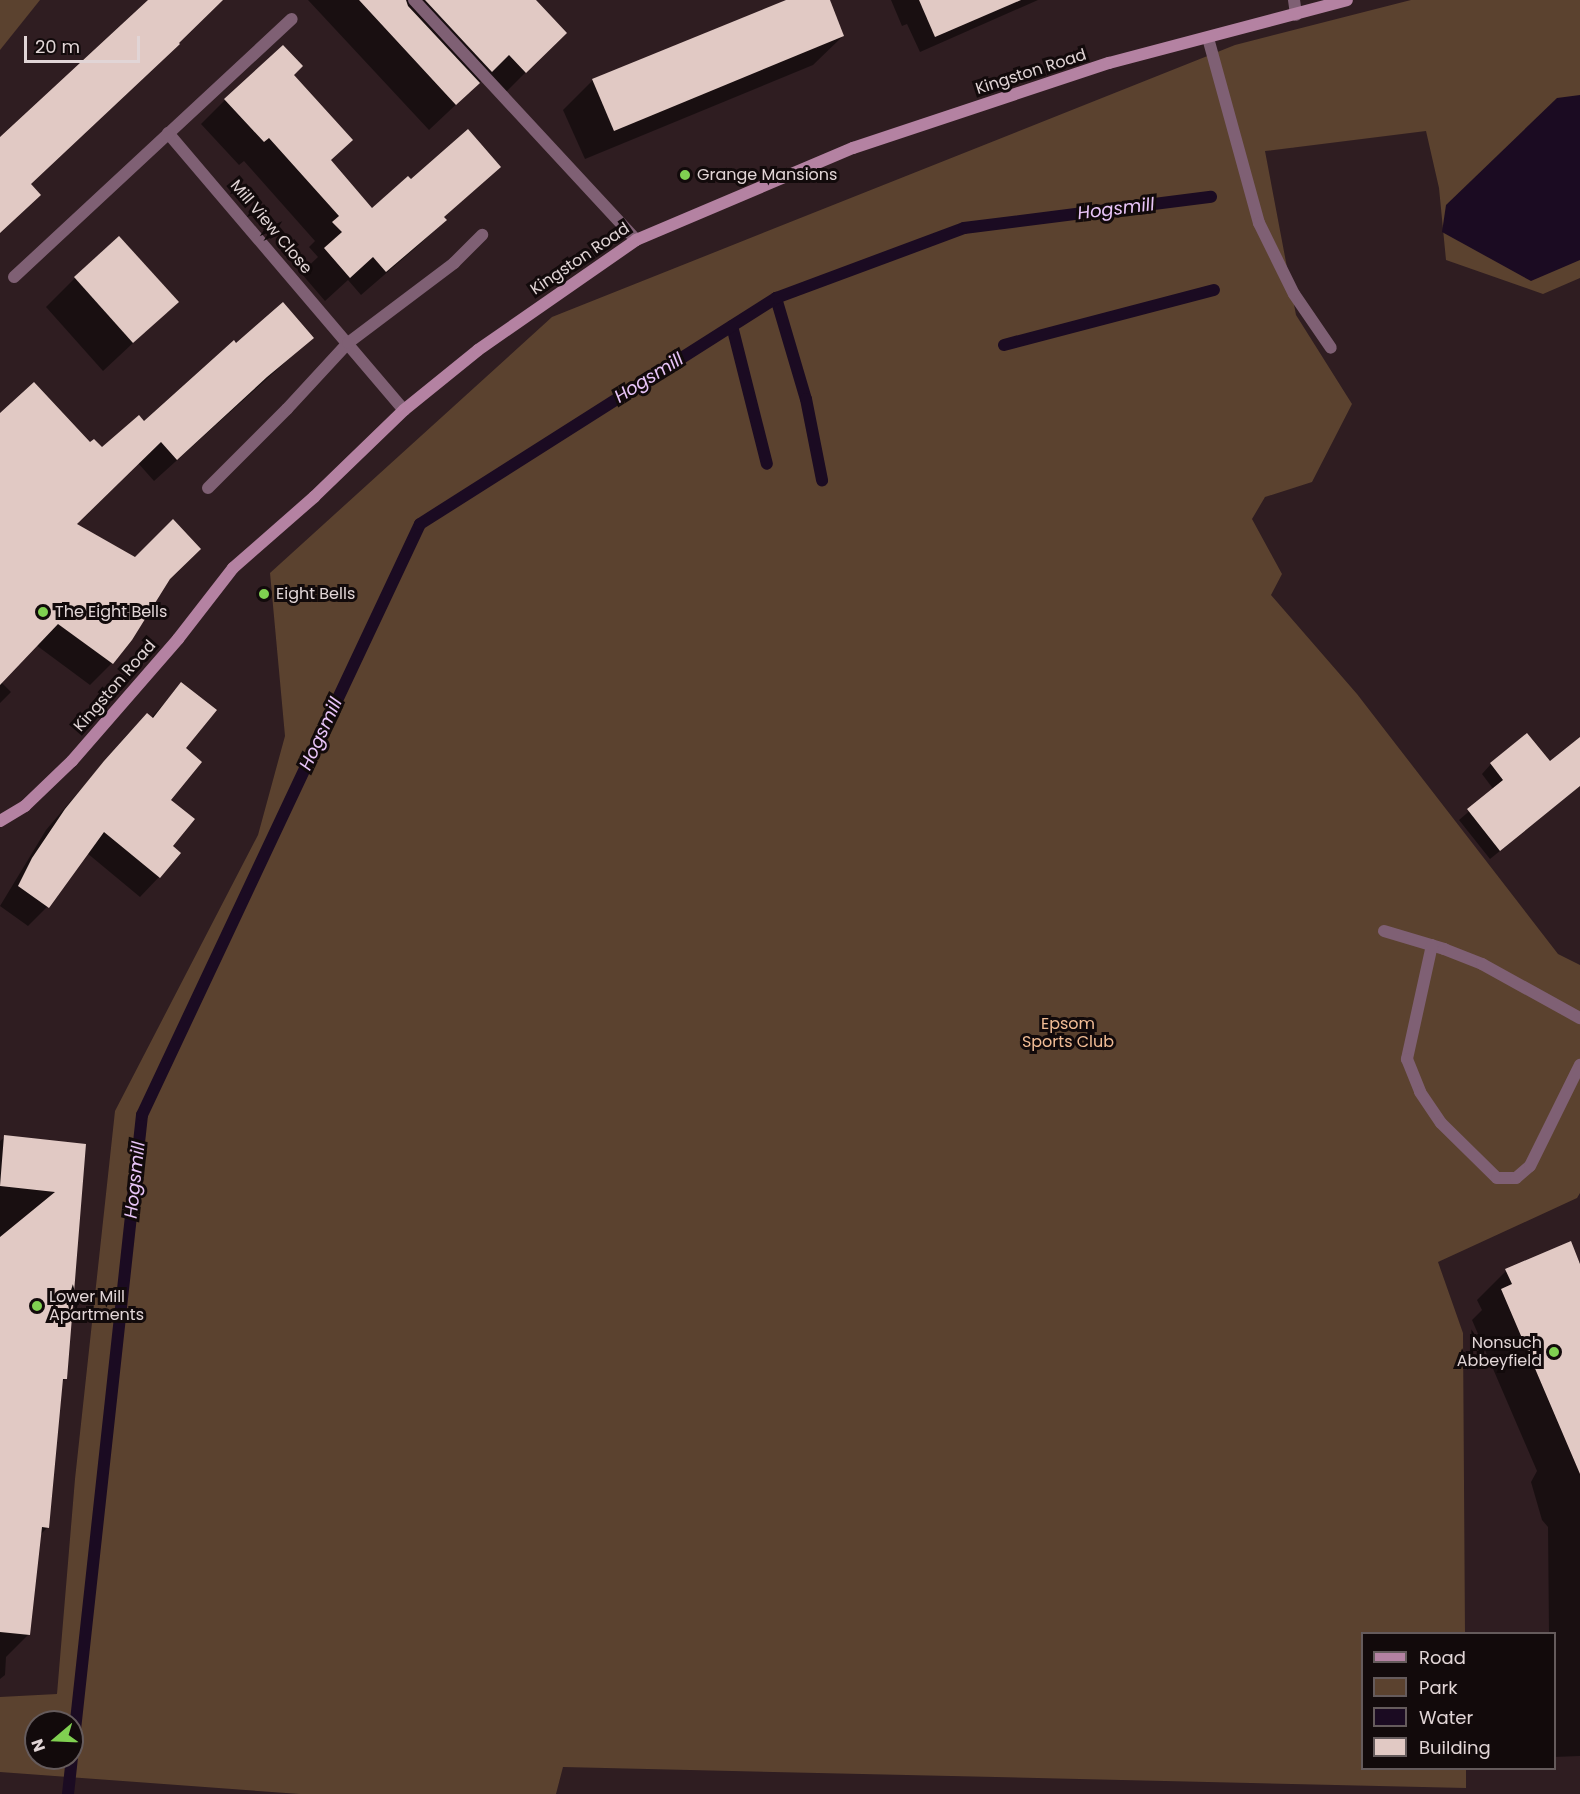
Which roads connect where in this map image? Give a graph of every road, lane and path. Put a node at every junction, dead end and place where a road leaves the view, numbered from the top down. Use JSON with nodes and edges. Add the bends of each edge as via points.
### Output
{"nodes":[{"id":1,"x":414,"y":0,"type":"edge"},
{"id":2,"x":1294,"y":0,"type":"edge"},
{"id":3,"x":1347,"y":0,"type":"edge"},
{"id":4,"x":1296,"y":15,"type":"junction"},
{"id":5,"x":292,"y":19,"type":"dead end"},
{"id":6,"x":1208,"y":38,"type":"junction"},
{"id":7,"x":168,"y":133,"type":"junction"},
{"id":8,"x":482,"y":235,"type":"dead end"},
{"id":9,"x":636,"y":240,"type":"junction"},
{"id":10,"x":14,"y":277,"type":"dead end"},
{"id":11,"x":348,"y":343,"type":"junction"},
{"id":12,"x":1330,"y":348,"type":"dead end"},
{"id":13,"x":404,"y":410,"type":"junction"},
{"id":14,"x":208,"y":488,"type":"dead end"},
{"id":15,"x":0,"y":820,"type":"edge"},
{"id":16,"x":1384,"y":931,"type":"dead end"},
{"id":17,"x":1432,"y":945,"type":"junction"},
{"id":18,"x":1580,"y":1018,"type":"edge"},
{"id":19,"x":1580,"y":1065,"type":"edge"}],
"edges":[{"from":1,"to":9,"type":"street"},
{"from":2,"to":4,"type":"street"},
{"from":3,"to":4,"type":"street","name":"Kingston Road"},
{"from":4,"to":6,"type":"street","name":"Kingston Road"},
{"from":5,"to":7,"type":"street"},
{"from":6,"to":9,"type":"street","name":"Kingston Road","via":[[1109,63],[853,148]]},
{"from":6,"to":12,"type":"street","via":[[1259,223],[1294,294]]},
{"from":7,"to":10,"type":"street"},
{"from":7,"to":11,"type":"street","name":"Mill View Close"},
{"from":8,"to":11,"type":"street","via":[[454,263]]},
{"from":9,"to":13,"type":"street","name":"Kingston Road","via":[[478,350]]},
{"from":11,"to":13,"type":"street","name":"Mill View Close"},
{"from":11,"to":14,"type":"street"},
{"from":13,"to":15,"type":"street","name":"Kingston Road","via":[[233,568],[178,639],[72,761],[25,806]]},
{"from":16,"to":17,"type":"street"},
{"from":17,"to":18,"type":"street","via":[[1482,964]]},
{"from":17,"to":19,"type":"street","via":[[1407,1059],[1420,1092],[1441,1123],[1497,1178],[1516,1178],[1530,1166]]}]}
